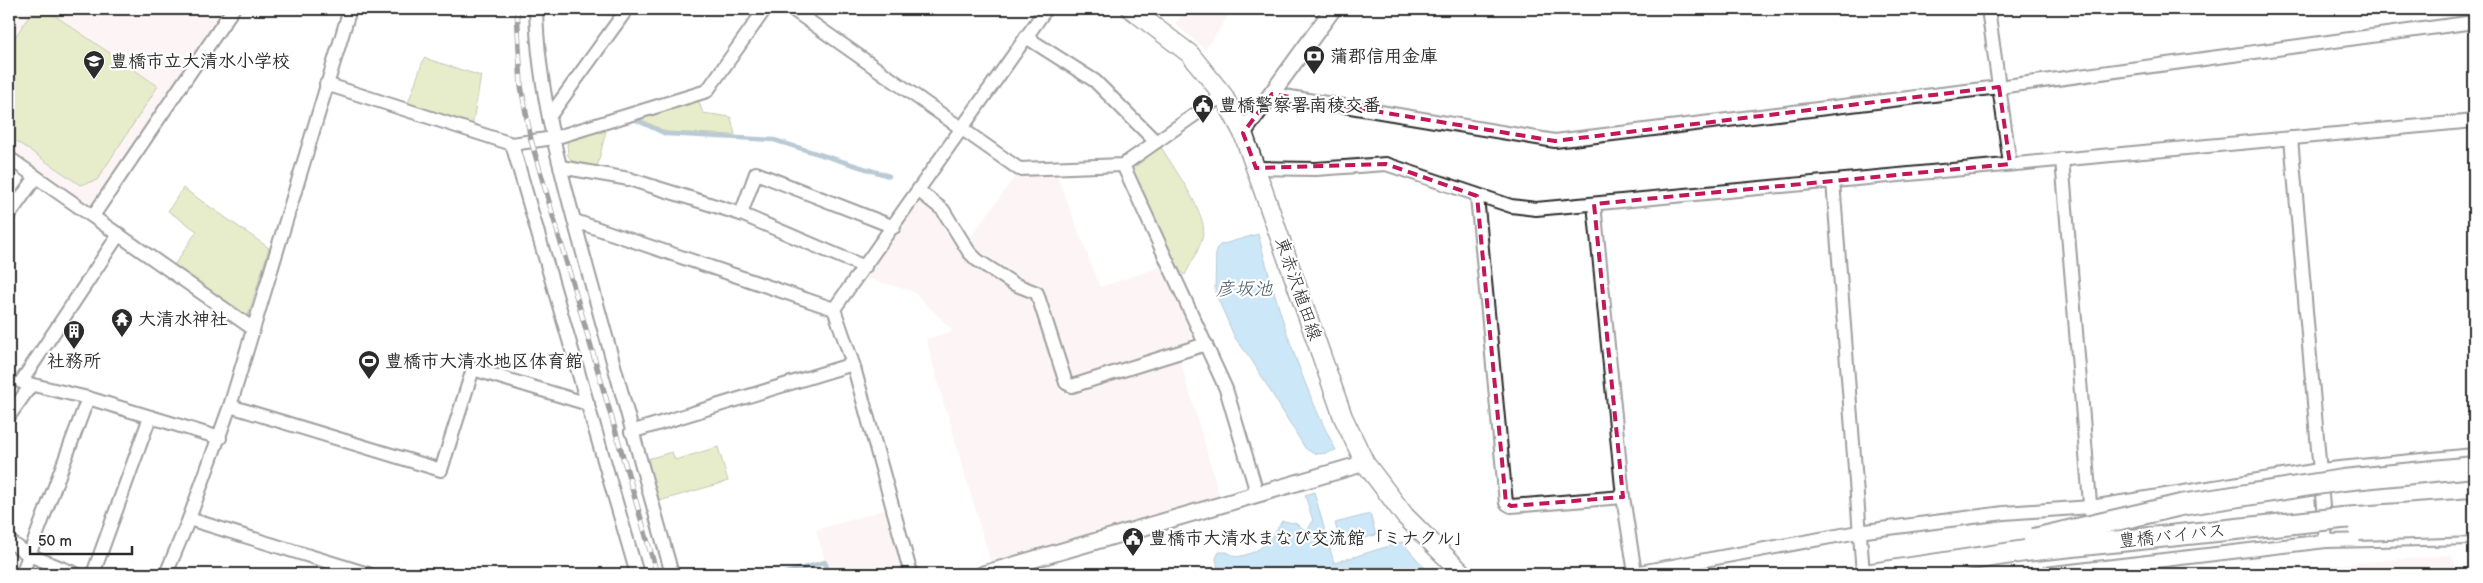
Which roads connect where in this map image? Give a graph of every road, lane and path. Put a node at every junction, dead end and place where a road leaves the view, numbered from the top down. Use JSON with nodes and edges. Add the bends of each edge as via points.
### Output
{"nodes":[{"id":1,"x":234,"y":9,"type":"edge"},
{"id":2,"x":350,"y":9,"type":"edge"},
{"id":3,"x":536,"y":9,"type":"edge"},
{"id":4,"x":627,"y":9,"type":"edge"},
{"id":5,"x":765,"y":9,"type":"edge"},
{"id":6,"x":792,"y":9,"type":"edge"},
{"id":7,"x":1046,"y":9,"type":"edge"},
{"id":8,"x":1131,"y":9,"type":"edge"},
{"id":9,"x":1333,"y":9,"type":"edge"},
{"id":10,"x":1988,"y":9,"type":"edge"},
{"id":11,"x":2474,"y":22,"type":"edge"},
{"id":12,"x":1026,"y":37,"type":"junction"},
{"id":13,"x":326,"y":84,"type":"junction"},
{"id":14,"x":1999,"y":87,"type":"junction"},
{"id":15,"x":1272,"y":94,"type":"junction"},
{"id":16,"x":1223,"y":95,"type":"junction"},
{"id":17,"x":549,"y":117,"type":"junction"},
{"id":18,"x":2474,"y":121,"type":"edge"},
{"id":19,"x":962,"y":128,"type":"junction"},
{"id":20,"x":1243,"y":133,"type":"junction"},
{"id":21,"x":554,"y":138,"type":"junction"},
{"id":22,"x":2291,"y":138,"type":"junction"},
{"id":23,"x":1156,"y":142,"type":"junction"},
{"id":24,"x":512,"y":144,"type":"junction"},
{"id":25,"x":9,"y":158,"type":"edge"},
{"id":26,"x":2062,"y":159,"type":"junction"},
{"id":27,"x":2010,"y":164,"type":"junction"},
{"id":28,"x":1123,"y":165,"type":"junction"},
{"id":29,"x":561,"y":166,"type":"junction"},
{"id":30,"x":1256,"y":168,"type":"junction"},
{"id":31,"x":36,"y":177,"type":"junction"},
{"id":32,"x":1833,"y":181,"type":"junction"},
{"id":33,"x":919,"y":191,"type":"junction"},
{"id":34,"x":1477,"y":196,"type":"junction"},
{"id":35,"x":1594,"y":204,"type":"junction"},
{"id":36,"x":741,"y":214,"type":"junction"},
{"id":37,"x":9,"y":215,"type":"edge"},
{"id":38,"x":93,"y":216,"type":"junction"},
{"id":39,"x":575,"y":221,"type":"junction"},
{"id":40,"x":894,"y":226,"type":"junction"},
{"id":41,"x":119,"y":234,"type":"junction"},
{"id":42,"x":865,"y":267,"type":"junction"},
{"id":43,"x":834,"y":310,"type":"junction"},
{"id":44,"x":252,"y":328,"type":"junction"},
{"id":45,"x":1206,"y":344,"type":"junction"},
{"id":46,"x":853,"y":364,"type":"junction"},
{"id":47,"x":31,"y":385,"type":"junction"},
{"id":48,"x":88,"y":398,"type":"junction"},
{"id":49,"x":588,"y":404,"type":"junction"},
{"id":50,"x":230,"y":406,"type":"junction"},
{"id":51,"x":9,"y":416,"type":"edge"},
{"id":52,"x":150,"y":417,"type":"junction"},
{"id":53,"x":631,"y":432,"type":"junction"},
{"id":54,"x":220,"y":438,"type":"junction"},
{"id":55,"x":2474,"y":455,"type":"edge"},
{"id":56,"x":1365,"y":463,"type":"junction"},
{"id":57,"x":2474,"y":468,"type":"edge"},
{"id":58,"x":2318,"y":470,"type":"junction"},
{"id":59,"x":1257,"y":494,"type":"junction"},
{"id":60,"x":1622,"y":496,"type":"junction"},
{"id":61,"x":2091,"y":507,"type":"junction"},
{"id":62,"x":2474,"y":509,"type":"edge"},
{"id":63,"x":189,"y":519,"type":"junction"},
{"id":64,"x":2292,"y":523,"type":"junction"},
{"id":65,"x":2474,"y":526,"type":"edge"},
{"id":66,"x":1858,"y":532,"type":"junction"},
{"id":67,"x":2474,"y":538,"type":"edge"},
{"id":68,"x":9,"y":541,"type":"edge"},
{"id":69,"x":2326,"y":541,"type":"junction"},
{"id":70,"x":29,"y":555,"type":"junction"},
{"id":71,"x":1918,"y":567,"type":"junction"},
{"id":72,"x":2093,"y":569,"type":"junction"},
{"id":73,"x":22,"y":574,"type":"edge"},
{"id":74,"x":76,"y":574,"type":"edge"},
{"id":75,"x":93,"y":574,"type":"edge"},
{"id":76,"x":166,"y":574,"type":"edge"},
{"id":77,"x":368,"y":574,"type":"edge"},
{"id":78,"x":637,"y":574,"type":"edge"},
{"id":79,"x":672,"y":574,"type":"edge"},
{"id":80,"x":911,"y":574,"type":"edge"},
{"id":81,"x":983,"y":574,"type":"edge"},
{"id":82,"x":1462,"y":574,"type":"edge"},
{"id":83,"x":1632,"y":574,"type":"edge"},
{"id":84,"x":1863,"y":574,"type":"edge"},
{"id":85,"x":1871,"y":574,"type":"edge"},
{"id":86,"x":2045,"y":574,"type":"edge"}],
"edges":[{"from":1,"to":38,"type":"street"},
{"from":2,"to":13,"type":"street"},
{"from":3,"to":17,"type":"street","via":[[537,49]]},
{"from":4,"to":17,"type":"street"},
{"from":5,"to":21,"type":"street","via":[[707,91]]},
{"from":6,"to":19,"type":"street"},
{"from":7,"to":12,"type":"street"},
{"from":8,"to":16,"type":"main road","name":"東赤沢植田線","via":[[1190,54]]},
{"from":9,"to":15,"type":"street"},
{"from":10,"to":14,"type":"street"},
{"from":11,"to":14,"type":"street"},
{"from":12,"to":19,"type":"street"},
{"from":12,"to":23,"type":"street","via":[[1095,81]]},
{"from":13,"to":24,"type":"street"},
{"from":13,"to":44,"type":"street"},
{"from":14,"to":15,"type":"street","via":[[1556,142]]},
{"from":14,"to":27,"type":"street"},
{"from":15,"to":20,"type":"street"},
{"from":16,"to":20,"type":"main road","name":"東赤沢植田線"},
{"from":16,"to":23,"type":"street"},
{"from":17,"to":21,"type":"street"},
{"from":18,"to":22,"type":"street"},
{"from":19,"to":28,"type":"street","via":[[1019,169]]},
{"from":19,"to":33,"type":"street"},
{"from":20,"to":30,"type":"main road","name":"東赤沢植田線"},
{"from":21,"to":24,"type":"street"},
{"from":21,"to":29,"type":"street"},
{"from":22,"to":26,"type":"street"},
{"from":22,"to":58,"type":"street"},
{"from":23,"to":28,"type":"street"},
{"from":24,"to":49,"type":"street"},
{"from":25,"to":31,"type":"street"},
{"from":26,"to":27,"type":"street"},
{"from":26,"to":61,"type":"street"},
{"from":27,"to":32,"type":"street"},
{"from":28,"to":45,"type":"street"},
{"from":29,"to":36,"type":"street","via":[[629,179]]},
{"from":29,"to":39,"type":"street"},
{"from":30,"to":34,"type":"street","via":[[1386,164]]},
{"from":30,"to":56,"type":"main road","name":"東赤沢植田線","via":[[1343,417]]},
{"from":31,"to":37,"type":"street"},
{"from":31,"to":38,"type":"street"},
{"from":32,"to":35,"type":"street"},
{"from":32,"to":66,"type":"street"},
{"from":33,"to":40,"type":"street"},
{"from":33,"to":45,"type":"street","via":[[943,210],[977,260],[1014,284],[1036,293],[1066,383],[1072,386]]},
{"from":34,"to":35,"type":"street","via":[[1530,208]]},
{"from":34,"to":60,"type":"street","via":[[1506,503],[1511,506]]},
{"from":35,"to":60,"type":"street"},
{"from":36,"to":40,"type":"street","via":[[756,173]]},
{"from":36,"to":42,"type":"street"},
{"from":38,"to":41,"type":"street"},
{"from":39,"to":43,"type":"street"},
{"from":39,"to":53,"type":"street"},
{"from":40,"to":42,"type":"street"},
{"from":41,"to":44,"type":"street"},
{"from":41,"to":47,"type":"street","via":[[21,382]]},
{"from":42,"to":43,"type":"street"},
{"from":43,"to":46,"type":"street"},
{"from":44,"to":50,"type":"street"},
{"from":45,"to":59,"type":"street","via":[[1226,389]]},
{"from":46,"to":53,"type":"street"},
{"from":46,"to":80,"type":"street"},
{"from":47,"to":48,"type":"street"},
{"from":47,"to":51,"type":"street"},
{"from":48,"to":52,"type":"street"},
{"from":48,"to":70,"type":"street"},
{"from":49,"to":50,"type":"street","via":[[473,369],[442,470]]},
{"from":49,"to":78,"type":"street"},
{"from":50,"to":54,"type":"street"},
{"from":52,"to":54,"type":"street"},
{"from":52,"to":75,"type":"street"},
{"from":53,"to":79,"type":"street"},
{"from":54,"to":63,"type":"street"},
{"from":55,"to":58,"type":"street"},
{"from":56,"to":59,"type":"street"},
{"from":56,"to":82,"type":"main road","name":"東赤沢植田線","via":[[1405,516]]},
{"from":57,"to":71,"type":"highway","bridge":true,"via":[[2342,480],[2181,505]]},
{"from":58,"to":61,"type":"street"},
{"from":58,"to":69,"type":"street"},
{"from":59,"to":81,"type":"street"},
{"from":60,"to":83,"type":"street"},
{"from":61,"to":66,"type":"street","via":[[2004,513]]},
{"from":61,"to":72,"type":"street"},
{"from":62,"to":64,"type":"highway","name":"豊橋バイパス","bridge":true},
{"from":63,"to":76,"type":"street"},
{"from":63,"to":77,"type":"street"},
{"from":64,"to":65,"type":"highway","bridge":true,"via":[[2332,531]]},
{"from":64,"to":71,"type":"highway","name":"豊橋バイパス","bridge":true,"via":[[2025,550]]},
{"from":66,"to":83,"type":"street"},
{"from":66,"to":84,"type":"street"},
{"from":67,"to":69,"type":"street"},
{"from":68,"to":70,"type":"street"},
{"from":69,"to":72,"type":"street"},
{"from":70,"to":73,"type":"street"},
{"from":70,"to":74,"type":"street"},
{"from":71,"to":85,"type":"highway","name":"豊橋バイパス","bridge":true},
{"from":72,"to":86,"type":"street"}]}
